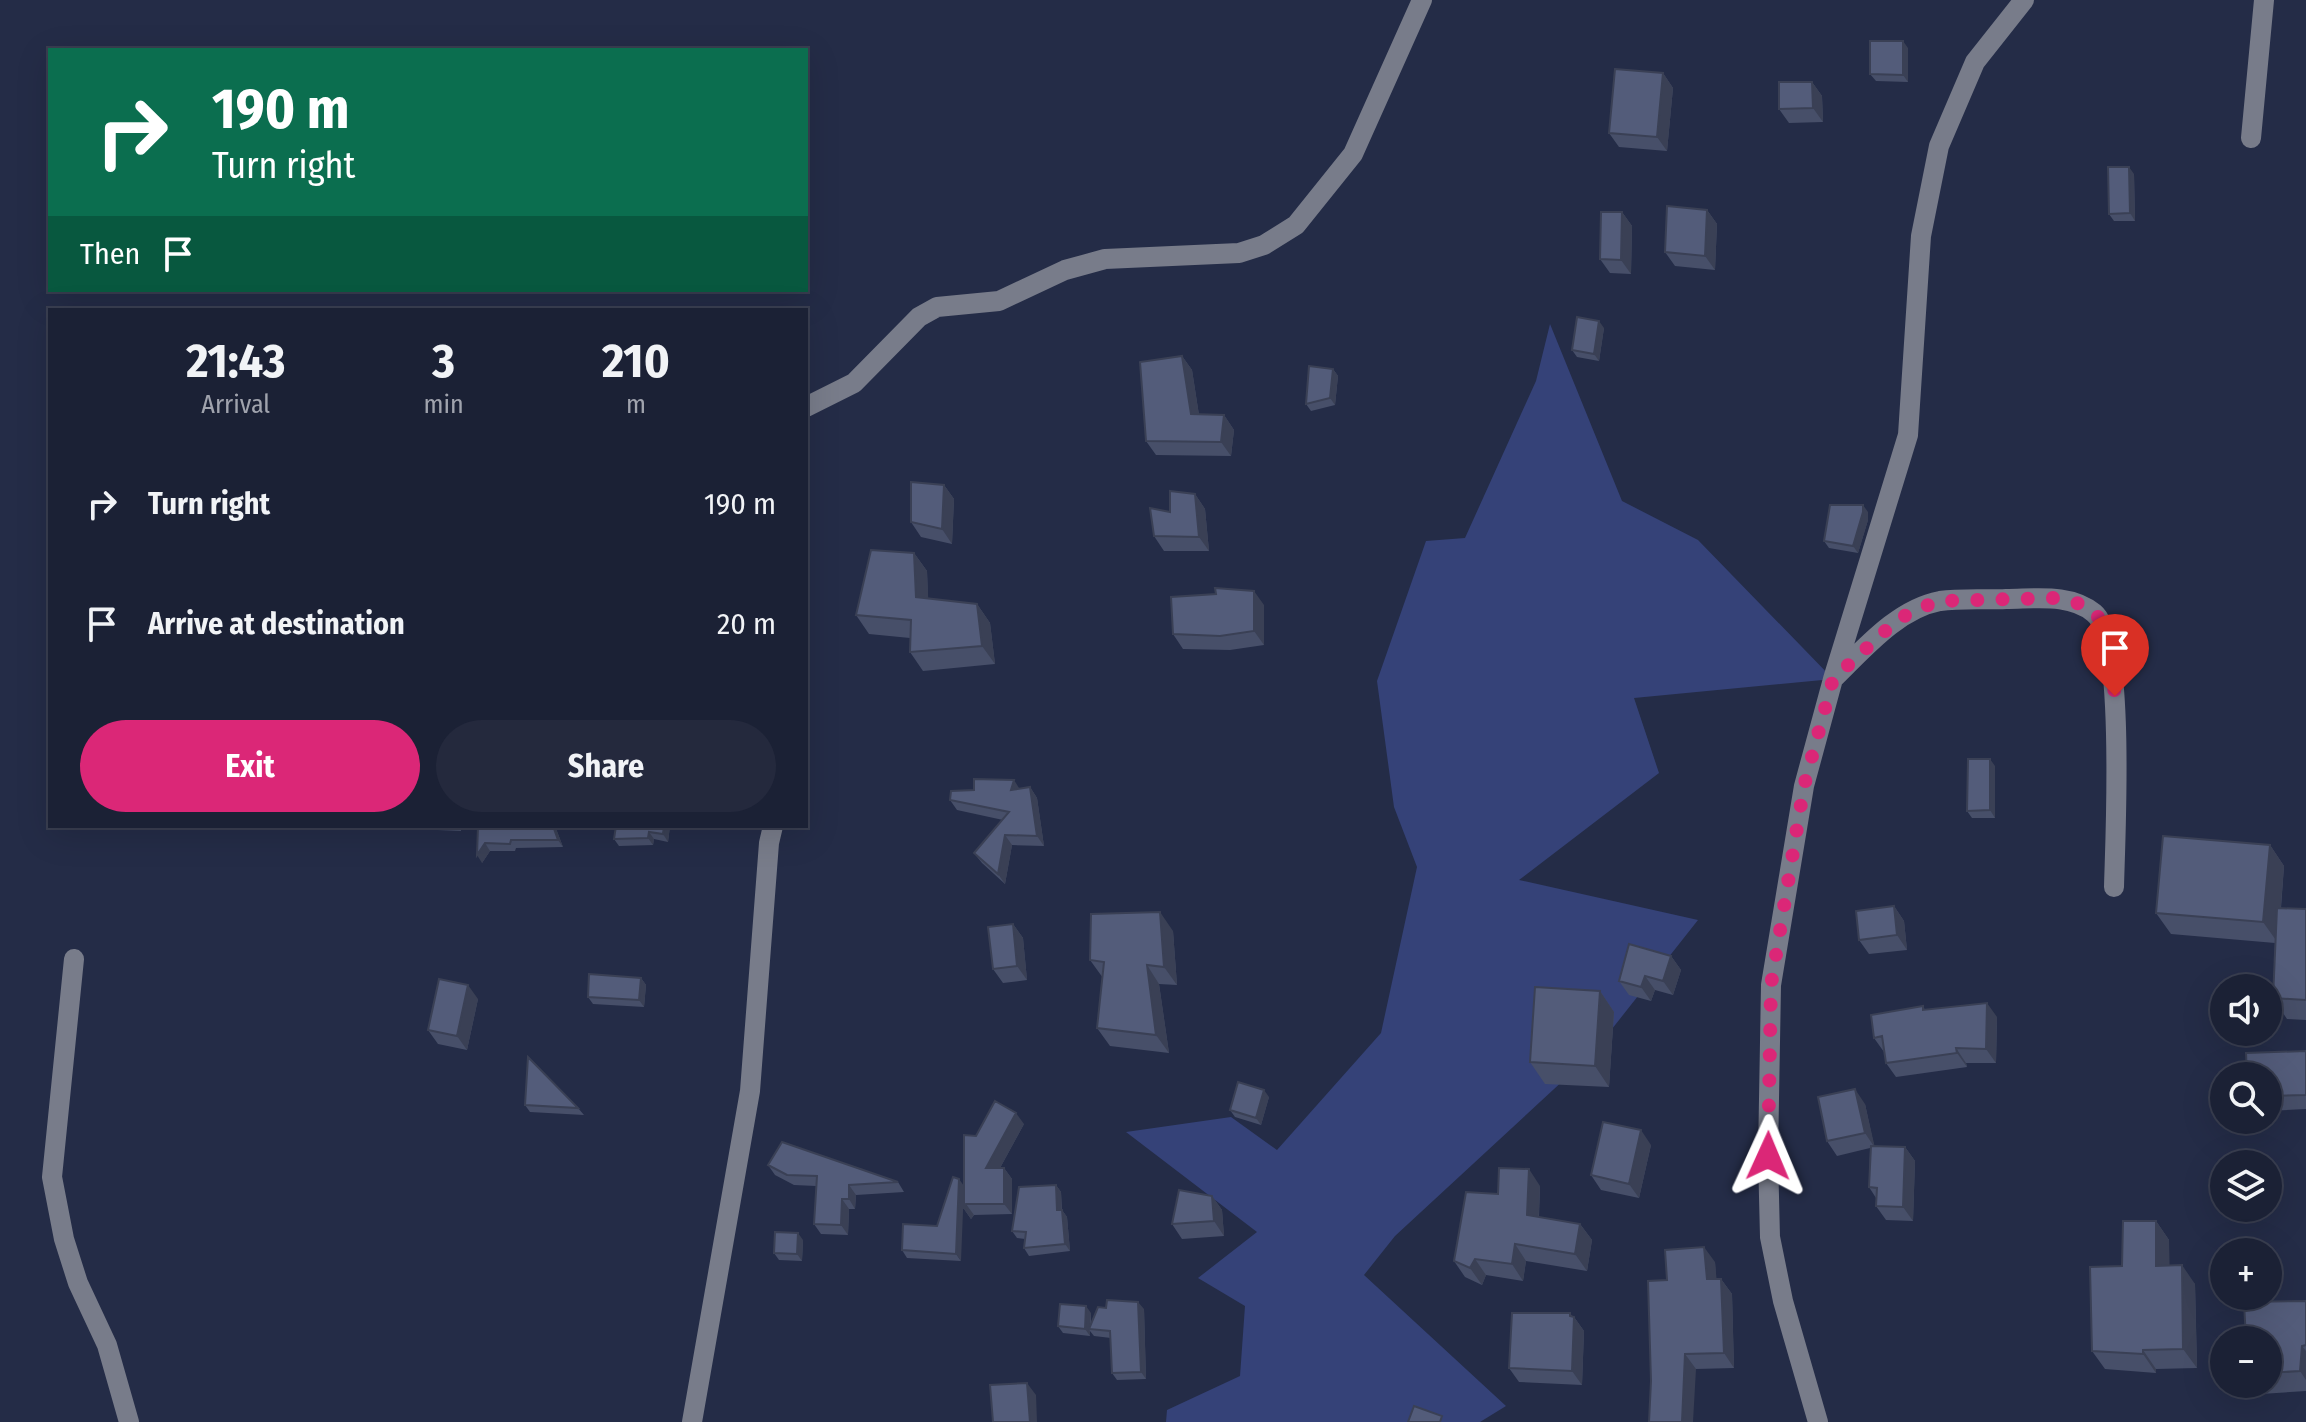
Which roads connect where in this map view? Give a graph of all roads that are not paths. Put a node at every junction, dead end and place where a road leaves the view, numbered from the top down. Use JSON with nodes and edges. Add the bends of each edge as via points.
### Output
{"nodes":[{"id":1,"x":1422,"y":0,"type":"edge"},
{"id":2,"x":2024,"y":0,"type":"edge"},
{"id":3,"x":2264,"y":0,"type":"edge"},
{"id":4,"x":2251,"y":138,"type":"dead end"},
{"id":5,"x":808,"y":406,"type":"edge"},
{"id":6,"x":1833,"y":679,"type":"junction"},
{"id":7,"x":773,"y":828,"type":"edge"},
{"id":8,"x":2114,"y":887,"type":"dead end"},
{"id":9,"x":74,"y":959,"type":"dead end"},
{"id":10,"x":129,"y":1422,"type":"edge"},
{"id":11,"x":692,"y":1422,"type":"edge"},
{"id":12,"x":1818,"y":1422,"type":"edge"}],
"edges":[{"from":1,"to":5,"type":"street","via":[[1353,154],[1296,225],[1239,253],[1105,259],[1065,270],[999,301],[937,307],[919,317],[854,383]]},
{"from":2,"to":6,"type":"street","via":[[1975,62],[1939,146],[1921,236],[1908,435]]},
{"from":3,"to":4,"type":"street"},
{"from":6,"to":8,"type":"street","via":[[1894,623],[1939,601],[2054,598],[2081,604],[2097,615],[2108,638],[2115,696]]},
{"from":6,"to":12,"type":"street","via":[[1804,786],[1771,985],[1770,1237]]},
{"from":7,"to":11,"type":"street","via":[[750,1091]]},
{"from":9,"to":10,"type":"street","via":[[52,1177],[64,1239],[107,1345]]}]}
